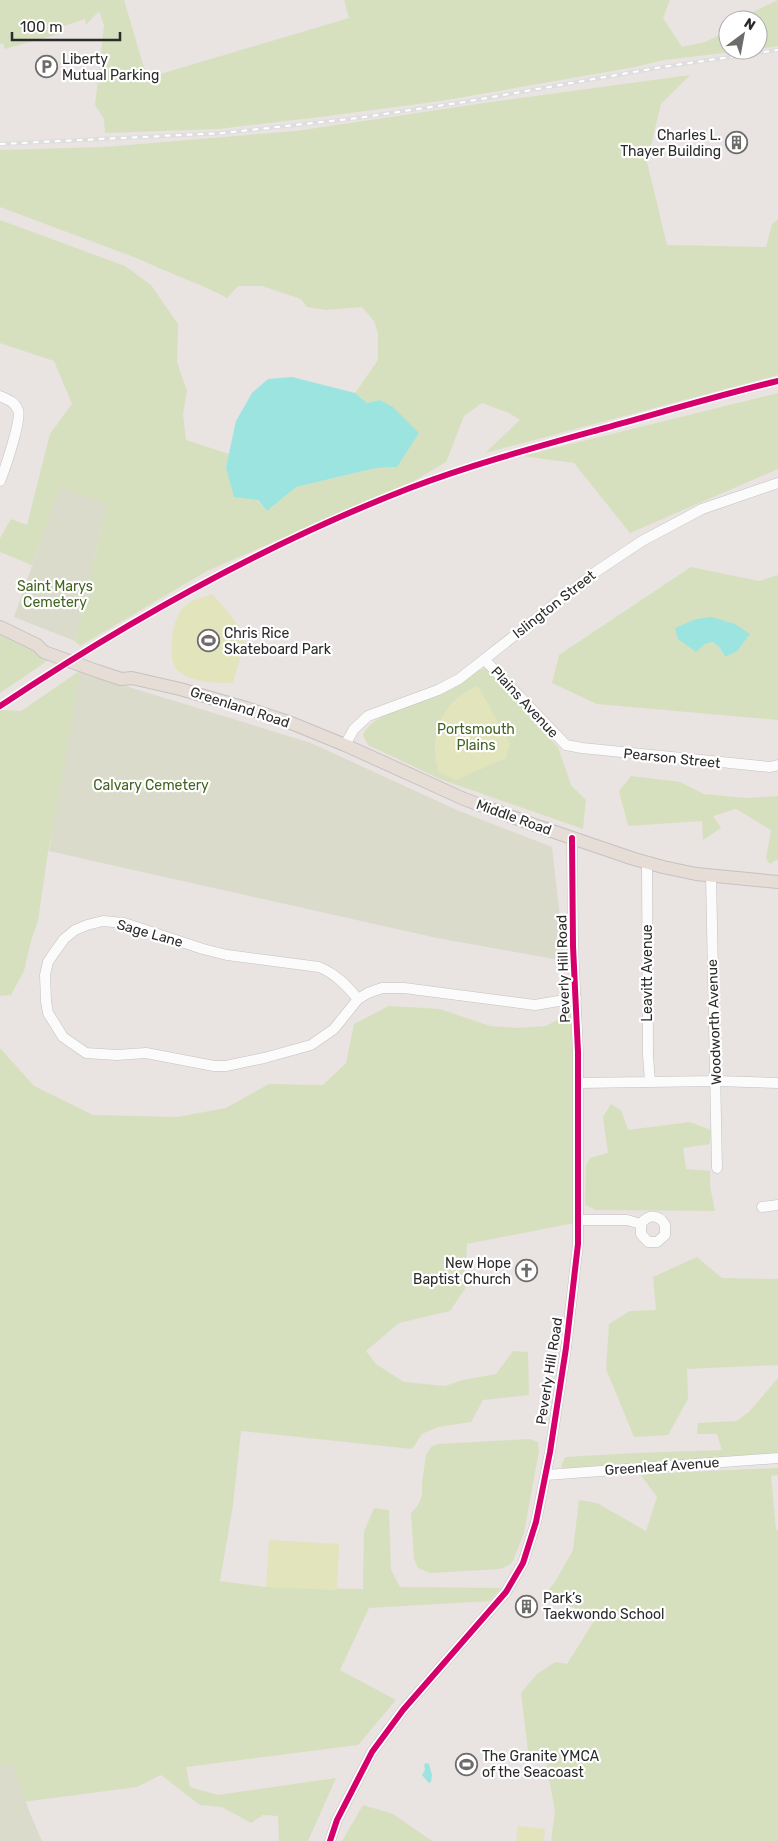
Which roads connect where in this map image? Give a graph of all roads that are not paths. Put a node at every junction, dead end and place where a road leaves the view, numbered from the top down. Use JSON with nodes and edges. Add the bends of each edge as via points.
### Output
{"nodes":[{"id":1,"x":0,"y":396,"type":"edge"},
{"id":2,"x":0,"y":481,"type":"edge"},
{"id":3,"x":778,"y":482,"type":"edge"},
{"id":4,"x":0,"y":628,"type":"edge"},
{"id":5,"x":484,"y":659,"type":"junction"},
{"id":6,"x":345,"y":745,"type":"junction"},
{"id":7,"x":566,"y":745,"type":"joint"},
{"id":8,"x":778,"y":765,"type":"edge"},
{"id":9,"x":572,"y":838,"type":"junction"},
{"id":10,"x":647,"y":863,"type":"junction"},
{"id":11,"x":711,"y":876,"type":"junction"},
{"id":12,"x":778,"y":882,"type":"edge"},
{"id":13,"x":576,"y":998,"type":"junction"},
{"id":14,"x":358,"y":999,"type":"junction"},
{"id":15,"x":716,"y":1081,"type":"junction"},
{"id":16,"x":650,"y":1082,"type":"junction"},
{"id":17,"x":579,"y":1083,"type":"junction"},
{"id":18,"x":778,"y":1083,"type":"edge"},
{"id":19,"x":717,"y":1168,"type":"dead end"},
{"id":20,"x":778,"y":1205,"type":"edge"},
{"id":21,"x":762,"y":1207,"type":"dead end"},
{"id":22,"x":579,"y":1220,"type":"junction"},
{"id":23,"x":641,"y":1224,"type":"dead end"},
{"id":24,"x":778,"y":1458,"type":"edge"},
{"id":25,"x":546,"y":1475,"type":"junction"},
{"id":26,"x":330,"y":1841,"type":"edge"}],
"edges":[{"from":1,"to":2,"type":"street","via":[[15,405],[19,412]]},
{"from":3,"to":5,"type":"street","name":"Islington Street","via":[[702,509],[648,537],[597,571]]},
{"from":4,"to":6,"type":"main road","name":"Greenland Road","via":[[44,652],[246,708]]},
{"from":5,"to":6,"type":"street","name":"Islington Street","via":[[459,679],[438,690],[368,716],[354,728]]},
{"from":5,"to":7,"type":"street","name":"Plains Avenue"},
{"from":6,"to":9,"type":"main road","name":"Middle Road","via":[[464,799]]},
{"from":7,"to":8,"type":"street","name":"Pearson Street","via":[[770,767]]},
{"from":9,"to":10,"type":"main road","name":"Middle Road"},
{"from":9,"to":13,"type":"street","name":"Peverly Hill Road"},
{"from":10,"to":11,"type":"main road","name":"Middle Road"},
{"from":10,"to":16,"type":"street","name":"Leavitt Avenue"},
{"from":11,"to":12,"type":"main road","name":"Middle Road"},
{"from":11,"to":15,"type":"street","name":"Woodworth Avenue"},
{"from":13,"to":14,"type":"street","name":"Sage Lane","via":[[535,1005],[382,988]]},
{"from":13,"to":17,"type":"street","name":"Peverly Hill Road"},
{"from":14,"to":14,"type":"street","name":"Sage Lane","via":[[334,1029],[312,1045],[264,1058],[214,1066],[146,1053],[86,1053],[63,1037],[51,1019],[46,1001],[45,975],[48,962],[64,939],[75,930],[103,921],[124,923],[228,955],[319,967],[340,979]]},
{"from":15,"to":16,"type":"street"},
{"from":15,"to":18,"type":"street"},
{"from":15,"to":19,"type":"street","name":"Woodworth Avenue"},
{"from":16,"to":17,"type":"street"},
{"from":17,"to":22,"type":"street","name":"Peverly Hill Road"},
{"from":20,"to":21,"type":"street"},
{"from":22,"to":23,"type":"street","via":[[627,1220]]},
{"from":22,"to":25,"type":"street","name":"Peverly Hill Road","via":[[572,1305]]},
{"from":24,"to":25,"type":"street","name":"Greenleaf Avenue"},
{"from":25,"to":26,"type":"street","name":"Peverly Hill Road","via":[[532,1539],[515,1577],[506,1592],[388,1729],[372,1752],[337,1820]]}]}
